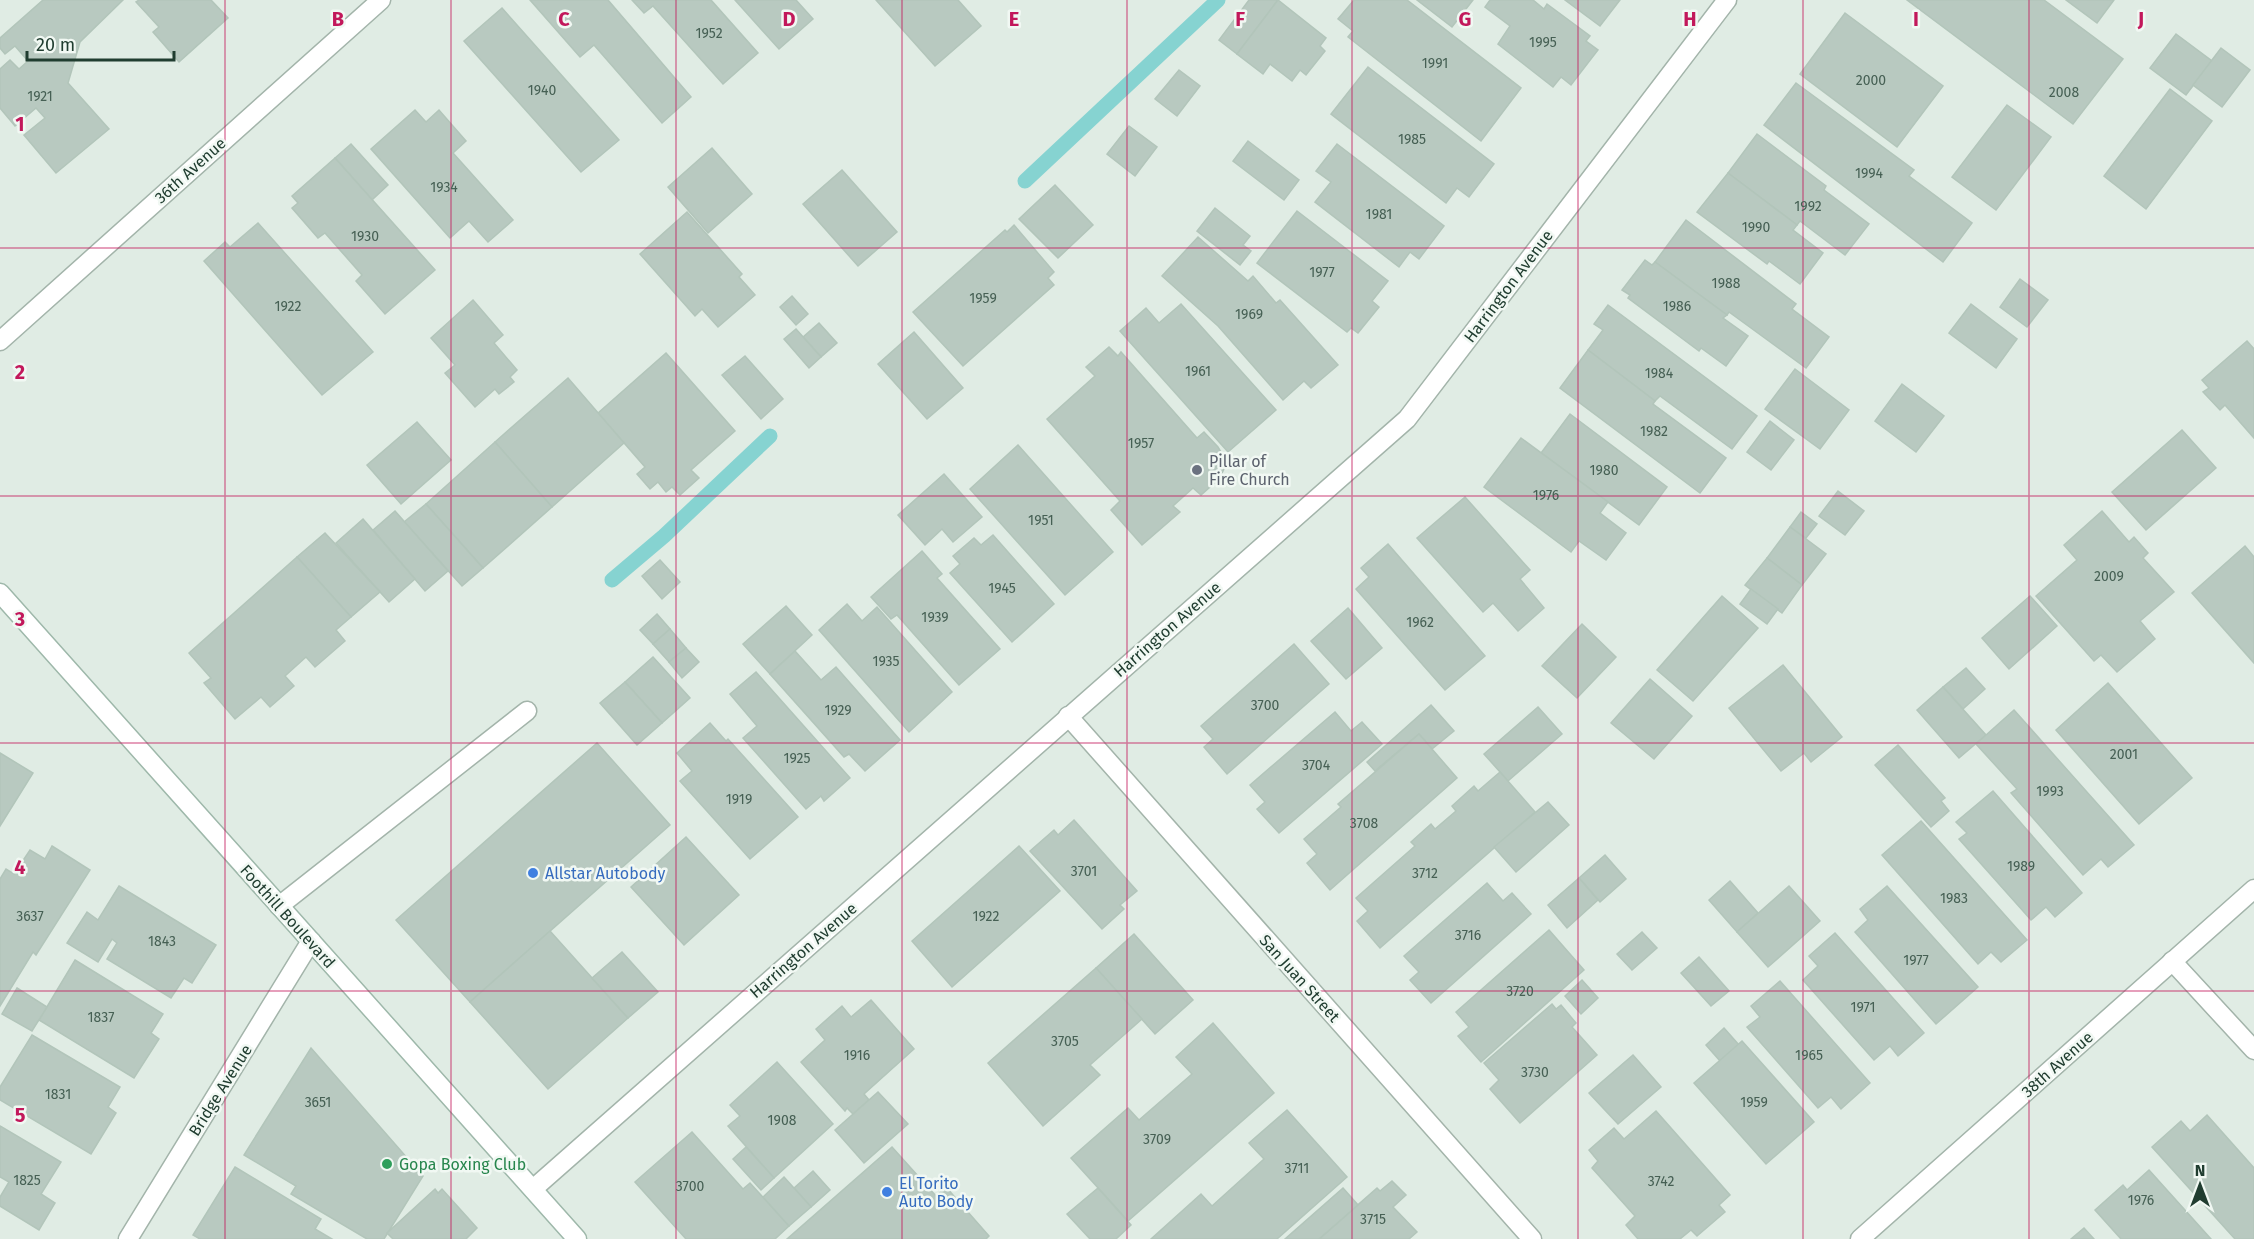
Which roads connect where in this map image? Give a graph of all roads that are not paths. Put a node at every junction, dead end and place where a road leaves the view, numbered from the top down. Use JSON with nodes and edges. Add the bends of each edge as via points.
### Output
{"nodes":[{"id":1,"x":381,"y":0,"type":"edge"},
{"id":2,"x":1727,"y":0,"type":"edge"},
{"id":3,"x":0,"y":341,"type":"edge"},
{"id":4,"x":0,"y":593,"type":"edge"},
{"id":5,"x":527,"y":711,"type":"dead end"},
{"id":6,"x":1068,"y":716,"type":"junction"},
{"id":7,"x":2254,"y":890,"type":"edge"},
{"id":8,"x":279,"y":906,"type":"junction"},
{"id":9,"x":311,"y":941,"type":"junction"},
{"id":10,"x":2172,"y":961,"type":"junction"},
{"id":11,"x":2254,"y":1050,"type":"edge"},
{"id":12,"x":533,"y":1189,"type":"junction"},
{"id":13,"x":128,"y":1239,"type":"edge"},
{"id":14,"x":577,"y":1239,"type":"edge"},
{"id":15,"x":1532,"y":1239,"type":"edge"},
{"id":16,"x":1860,"y":1239,"type":"edge"}],
"edges":[{"from":1,"to":3,"type":"street","name":"36th Avenue"},
{"from":2,"to":6,"type":"street","name":"Harrington Avenue","via":[[1407,418]]},
{"from":4,"to":8,"type":"street","name":"Foothill Boulevard"},
{"from":5,"to":8,"type":"street"},
{"from":6,"to":12,"type":"street","name":"Harrington Avenue"},
{"from":6,"to":15,"type":"street","name":"San Juan Street"},
{"from":7,"to":10,"type":"street","name":"38th Avenue"},
{"from":8,"to":9,"type":"street","name":"Foothill Boulevard"},
{"from":9,"to":12,"type":"street","name":"Foothill Boulevard"},
{"from":9,"to":13,"type":"street","name":"Bridge Avenue"},
{"from":10,"to":11,"type":"street"},
{"from":10,"to":16,"type":"street","name":"38th Avenue"},
{"from":12,"to":14,"type":"street","name":"Foothill Boulevard"}]}
